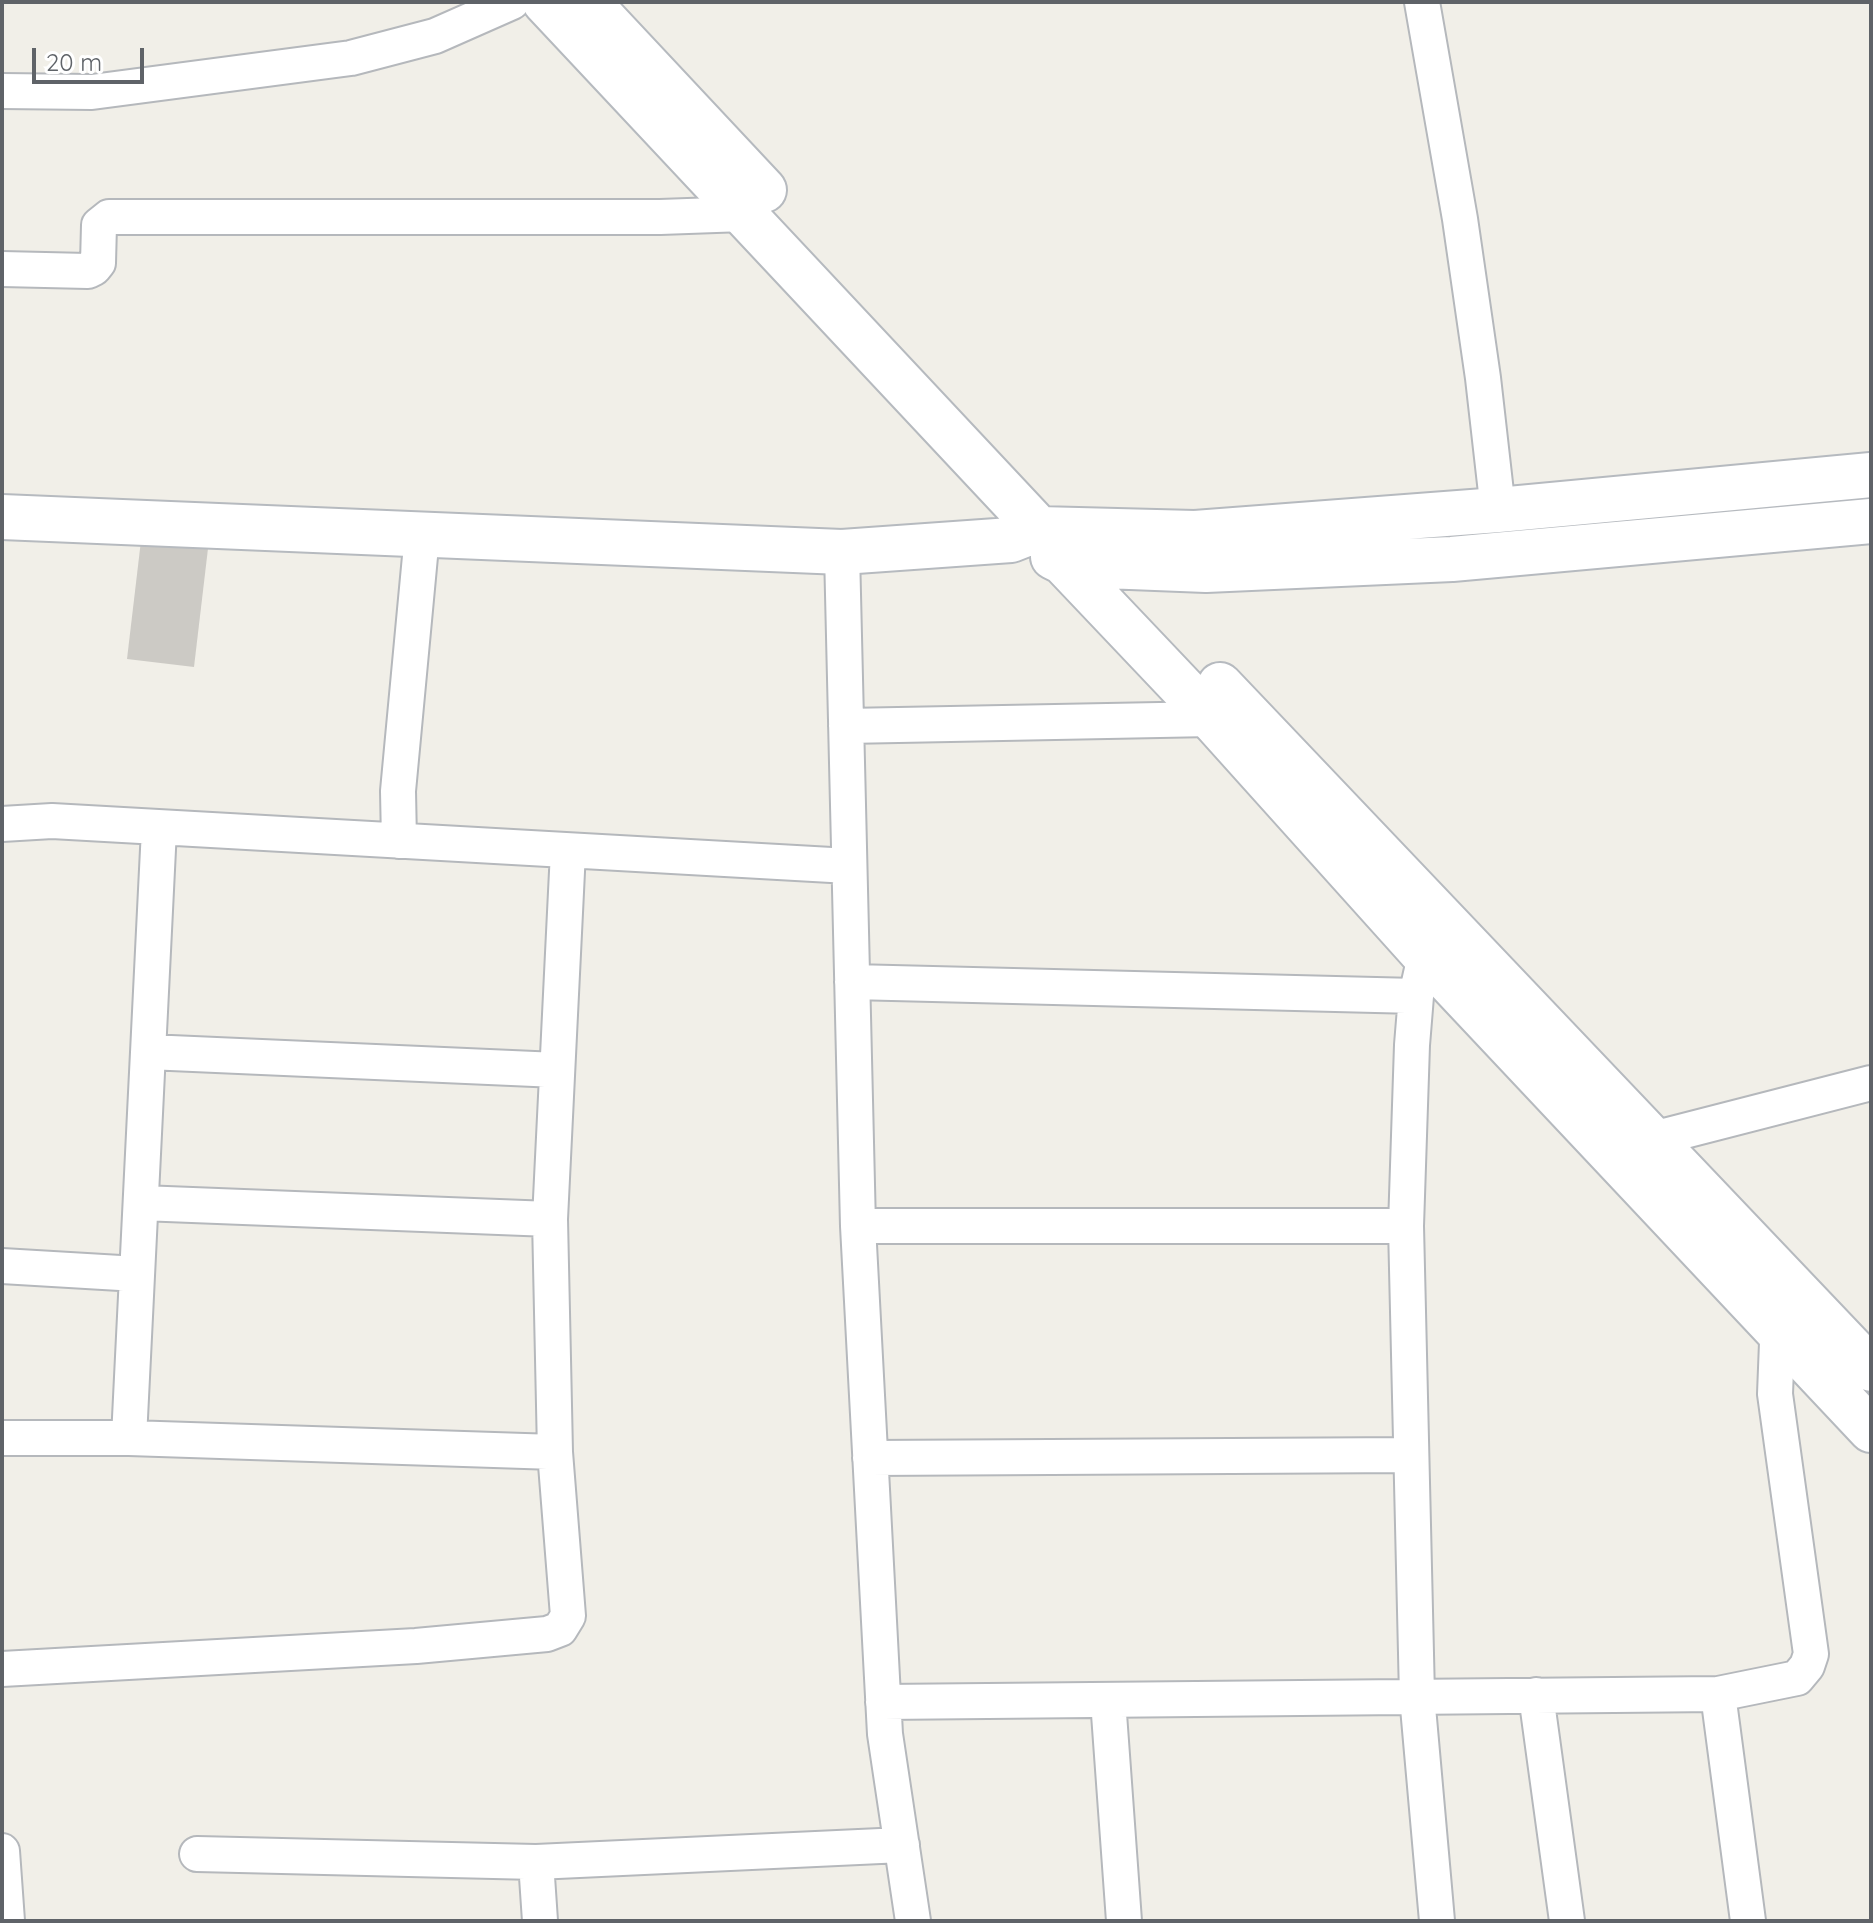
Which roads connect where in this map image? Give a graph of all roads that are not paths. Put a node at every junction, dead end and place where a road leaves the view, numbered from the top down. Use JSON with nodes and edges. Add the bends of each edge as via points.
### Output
{"nodes":[{"id":1,"x":512,"y":2,"type":"edge"},
{"id":2,"x":545,"y":2,"type":"edge"},
{"id":3,"x":588,"y":2,"type":"edge"},
{"id":4,"x":1422,"y":2,"type":"edge"},
{"id":5,"x":2,"y":91,"type":"edge"},
{"id":6,"x":744,"y":214,"type":"junction"},
{"id":7,"x":2,"y":269,"type":"edge"},
{"id":8,"x":1871,"y":475,"type":"edge"},
{"id":9,"x":1498,"y":510,"type":"junction"},
{"id":10,"x":2,"y":517,"type":"edge"},
{"id":11,"x":1871,"y":521,"type":"edge"},
{"id":12,"x":422,"y":535,"type":"junction"},
{"id":13,"x":1048,"y":541,"type":"junction"},
{"id":14,"x":842,"y":552,"type":"junction"},
{"id":15,"x":1105,"y":566,"type":"junction"},
{"id":16,"x":1212,"y":719,"type":"junction"},
{"id":17,"x":846,"y":726,"type":"junction"},
{"id":18,"x":2,"y":824,"type":"edge"},
{"id":19,"x":159,"y":829,"type":"junction"},
{"id":20,"x":399,"y":841,"type":"junction"},
{"id":21,"x":568,"y":851,"type":"junction"},
{"id":22,"x":849,"y":866,"type":"junction"},
{"id":23,"x":1421,"y":976,"type":"junction"},
{"id":24,"x":852,"y":982,"type":"junction"},
{"id":25,"x":148,"y":1052,"type":"junction"},
{"id":26,"x":557,"y":1070,"type":"junction"},
{"id":27,"x":1871,"y":1083,"type":"edge"},
{"id":28,"x":1653,"y":1139,"type":"junction"},
{"id":29,"x":141,"y":1203,"type":"junction"},
{"id":30,"x":550,"y":1219,"type":"junction"},
{"id":31,"x":858,"y":1226,"type":"junction"},
{"id":32,"x":1406,"y":1226,"type":"junction"},
{"id":33,"x":2,"y":1266,"type":"edge"},
{"id":34,"x":137,"y":1274,"type":"junction"},
{"id":35,"x":1783,"y":1277,"type":"junction"},
{"id":36,"x":1776,"y":1329,"type":"junction"},
{"id":37,"x":1871,"y":1369,"type":"edge"},
{"id":38,"x":1871,"y":1430,"type":"edge"},
{"id":39,"x":2,"y":1438,"type":"edge"},
{"id":40,"x":129,"y":1438,"type":"junction"},
{"id":41,"x":555,"y":1452,"type":"junction"},
{"id":42,"x":1411,"y":1455,"type":"junction"},
{"id":43,"x":870,"y":1458,"type":"junction"},
{"id":44,"x":2,"y":1669,"type":"edge"},
{"id":45,"x":1718,"y":1694,"type":"junction"},
{"id":46,"x":1536,"y":1695,"type":"junction"},
{"id":47,"x":1417,"y":1696,"type":"junction"},
{"id":48,"x":1108,"y":1700,"type":"junction"},
{"id":49,"x":883,"y":1702,"type":"junction"},
{"id":50,"x":902,"y":1845,"type":"junction"},
{"id":51,"x":2,"y":1851,"type":"edge"},
{"id":52,"x":197,"y":1854,"type":"dead end"},
{"id":53,"x":536,"y":1862,"type":"junction"},
{"id":54,"x":7,"y":1921,"type":"edge"},
{"id":55,"x":540,"y":1921,"type":"edge"},
{"id":56,"x":913,"y":1921,"type":"edge"},
{"id":57,"x":1124,"y":1921,"type":"edge"},
{"id":58,"x":1437,"y":1921,"type":"edge"},
{"id":59,"x":1567,"y":1921,"type":"edge"},
{"id":60,"x":1748,"y":1921,"type":"edge"}],
"edges":[{"from":1,"to":5,"type":"street","via":[[435,36],[351,58],[92,92]]},
{"from":2,"to":6,"type":"street"},
{"from":3,"to":13,"type":"street"},
{"from":4,"to":9,"type":"street","via":[[1481,363]]},
{"from":6,"to":7,"type":"street","via":[[109,217],[99,225],[98,263],[88,271]]},
{"from":6,"to":13,"type":"street"},
{"from":8,"to":9,"type":"street"},
{"from":9,"to":13,"type":"street"},
{"from":10,"to":12,"type":"street"},
{"from":11,"to":15,"type":"street","via":[[1452,559],[1206,570]]},
{"from":12,"to":14,"type":"street"},
{"from":12,"to":20,"type":"street","via":[[398,791]]},
{"from":13,"to":14,"type":"street"},
{"from":13,"to":15,"type":"street"},
{"from":13,"to":16,"type":"street"},
{"from":14,"to":17,"type":"street"},
{"from":15,"to":28,"type":"street"},
{"from":16,"to":17,"type":"street"},
{"from":16,"to":23,"type":"street"},
{"from":17,"to":22,"type":"street"},
{"from":18,"to":19,"type":"street","via":[[52,821]]},
{"from":19,"to":20,"type":"street"},
{"from":19,"to":25,"type":"street"},
{"from":20,"to":21,"type":"street"},
{"from":21,"to":22,"type":"street"},
{"from":21,"to":26,"type":"street"},
{"from":22,"to":24,"type":"street"},
{"from":23,"to":24,"type":"street"},
{"from":23,"to":32,"type":"street","via":[[1412,1045]]},
{"from":23,"to":36,"type":"street"},
{"from":24,"to":31,"type":"street"},
{"from":25,"to":26,"type":"street"},
{"from":25,"to":29,"type":"street"},
{"from":26,"to":30,"type":"street"},
{"from":27,"to":28,"type":"street"},
{"from":28,"to":35,"type":"street"},
{"from":29,"to":30,"type":"street"},
{"from":29,"to":34,"type":"street"},
{"from":30,"to":41,"type":"street"},
{"from":31,"to":32,"type":"street"},
{"from":31,"to":43,"type":"street"},
{"from":32,"to":42,"type":"street"},
{"from":33,"to":34,"type":"street"},
{"from":34,"to":40,"type":"street"},
{"from":35,"to":36,"type":"street"},
{"from":35,"to":37,"type":"street"},
{"from":36,"to":38,"type":"street"},
{"from":36,"to":45,"type":"street","via":[[1775,1394],[1811,1654],[1797,1678]]},
{"from":39,"to":40,"type":"street"},
{"from":40,"to":41,"type":"street"},
{"from":41,"to":44,"type":"street","via":[[568,1616],[560,1629],[400,1647]]},
{"from":42,"to":43,"type":"street"},
{"from":42,"to":47,"type":"street"},
{"from":43,"to":49,"type":"street"},
{"from":45,"to":46,"type":"street"},
{"from":45,"to":60,"type":"street"},
{"from":46,"to":47,"type":"street"},
{"from":46,"to":59,"type":"street"},
{"from":47,"to":48,"type":"street"},
{"from":47,"to":58,"type":"street"},
{"from":48,"to":49,"type":"street"},
{"from":48,"to":57,"type":"street"},
{"from":49,"to":50,"type":"street"},
{"from":50,"to":53,"type":"street"},
{"from":50,"to":56,"type":"street"},
{"from":51,"to":54,"type":"street"},
{"from":52,"to":53,"type":"street"},
{"from":53,"to":55,"type":"street"}]}
